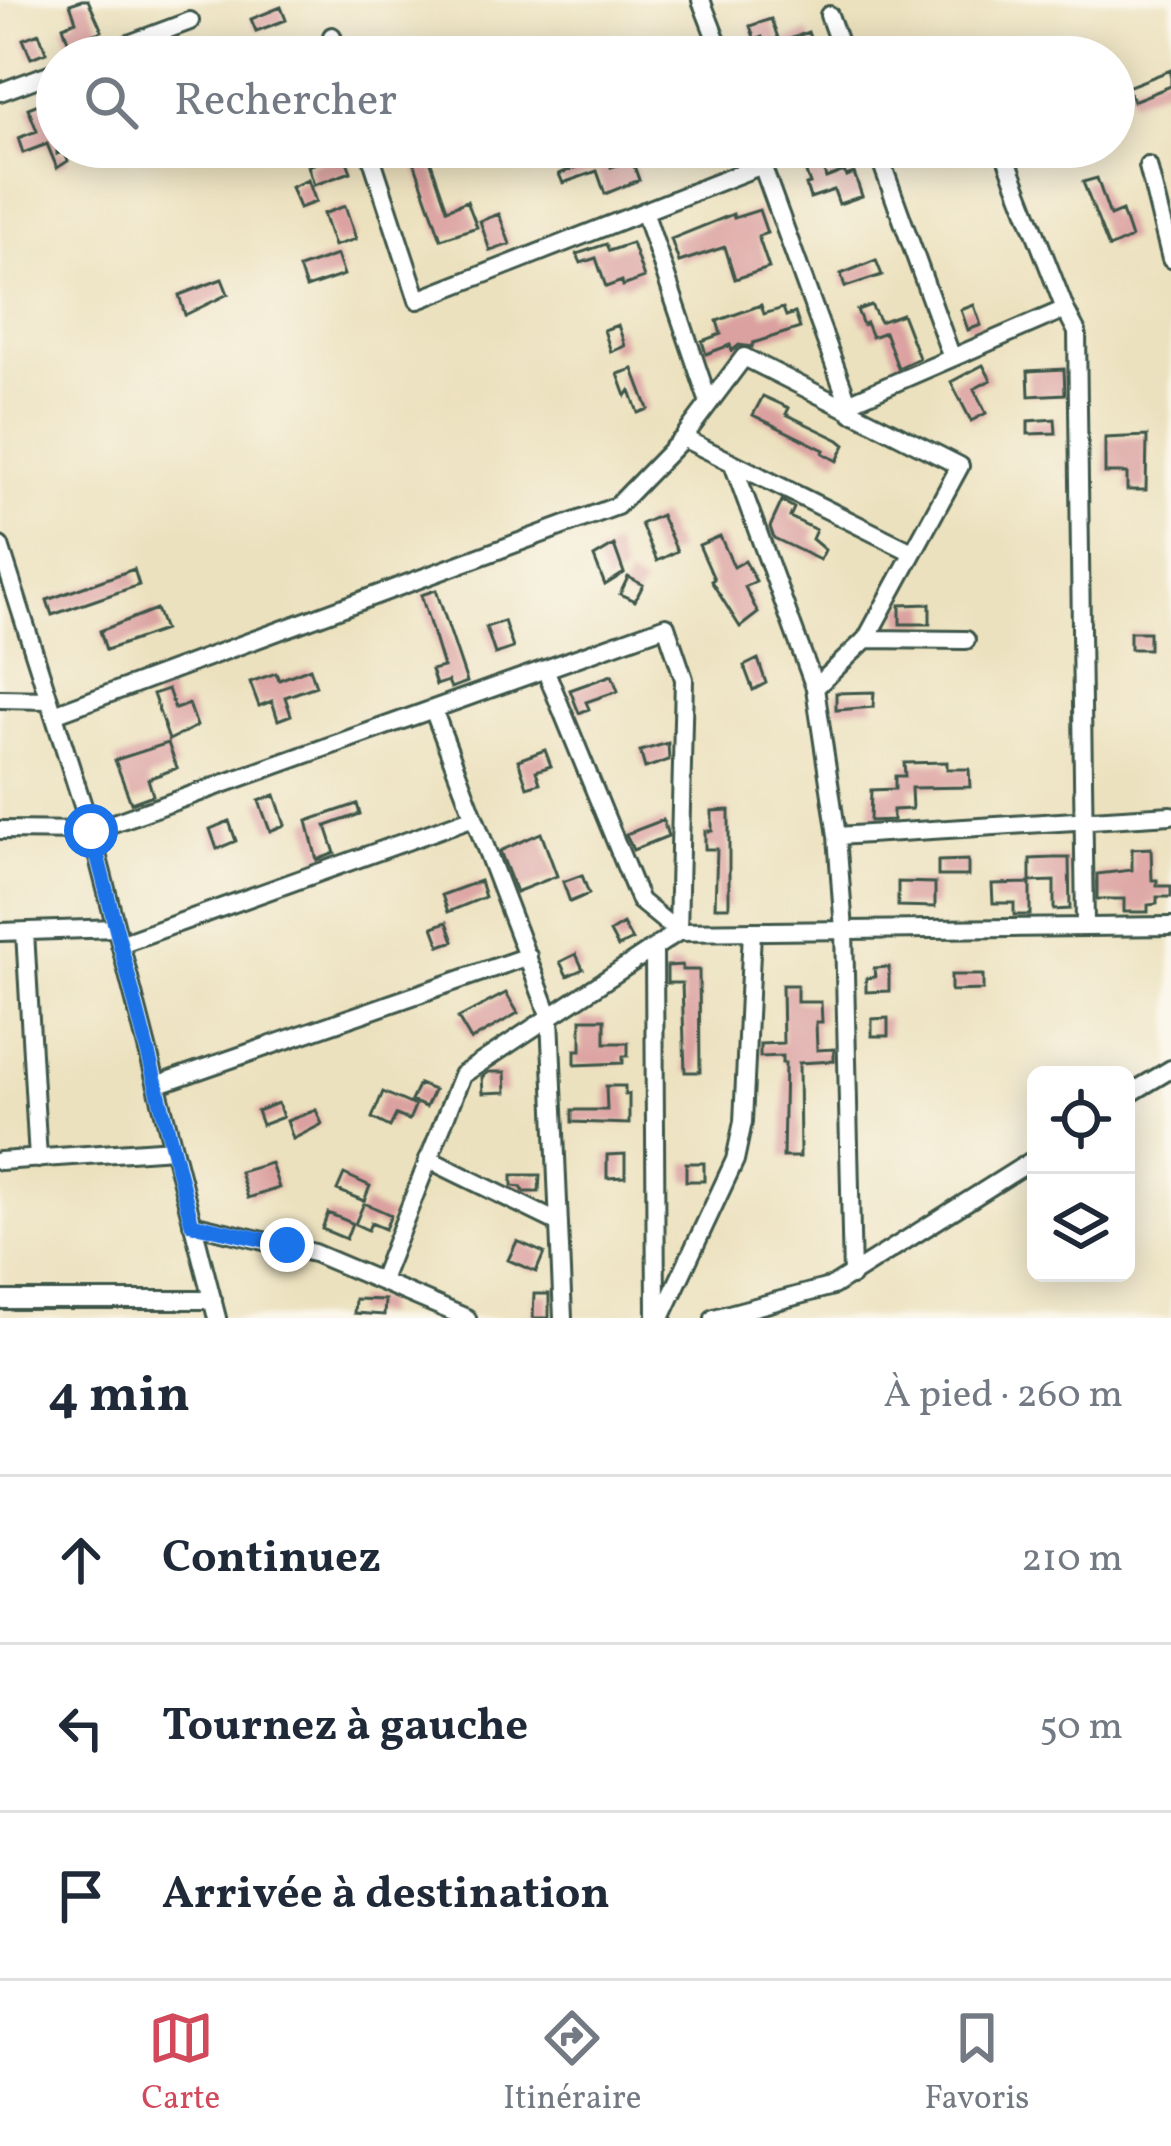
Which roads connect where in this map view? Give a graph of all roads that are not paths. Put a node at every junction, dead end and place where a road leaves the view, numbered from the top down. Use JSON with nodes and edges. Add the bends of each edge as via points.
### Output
{"nodes":[{"id":1,"x":701,"y":0,"type":"edge"},
{"id":2,"x":829,"y":15,"type":"dead end"},
{"id":3,"x":190,"y":21,"type":"dead end"},
{"id":4,"x":150,"y":36,"type":"edge"},
{"id":5,"x":715,"y":36,"type":"edge"},
{"id":6,"x":836,"y":36,"type":"edge"},
{"id":7,"x":36,"y":79,"type":"edge"},
{"id":8,"x":0,"y":92,"type":"edge"},
{"id":9,"x":1148,"y":166,"type":"dead end"},
{"id":10,"x":375,"y":168,"type":"edge"},
{"id":11,"x":734,"y":168,"type":"edge"},
{"id":12,"x":762,"y":168,"type":"edge"},
{"id":13,"x":884,"y":168,"type":"edge"},
{"id":14,"x":1010,"y":168,"type":"edge"},
{"id":15,"x":644,"y":212,"type":"junction"},
{"id":16,"x":1171,"y":259,"type":"edge"},
{"id":17,"x":1065,"y":309,"type":"junction"},
{"id":18,"x":952,"y":358,"type":"junction"},
{"id":19,"x":709,"y":404,"type":"junction"},
{"id":20,"x":850,"y":408,"type":"junction"},
{"id":21,"x":682,"y":438,"type":"junction"},
{"id":22,"x":734,"y":464,"type":"junction"},
{"id":23,"x":0,"y":546,"type":"edge"},
{"id":24,"x":912,"y":552,"type":"junction"},
{"id":25,"x":0,"y":607,"type":"edge"},
{"id":26,"x":20,"y":608,"type":"junction"},
{"id":27,"x":866,"y":639,"type":"junction"},
{"id":28,"x":966,"y":640,"type":"dead end"},
{"id":29,"x":545,"y":669,"type":"junction"},
{"id":30,"x":815,"y":688,"type":"junction"},
{"id":31,"x":0,"y":699,"type":"edge"},
{"id":32,"x":51,"y":707,"type":"junction"},
{"id":33,"x":433,"y":709,"type":"junction"},
{"id":34,"x":1171,"y":815,"type":"edge"},
{"id":35,"x":474,"y":818,"type":"junction"},
{"id":36,"x":1081,"y":821,"type":"junction"},
{"id":37,"x":0,"y":830,"type":"edge"},
{"id":38,"x":91,"y":831,"type":"junction"},
{"id":39,"x":837,"y":836,"type":"junction"},
{"id":40,"x":1171,"y":926,"type":"edge"},
{"id":41,"x":1085,"y":927,"type":"junction"},
{"id":42,"x":844,"y":930,"type":"junction"},
{"id":43,"x":752,"y":931,"type":"junction"},
{"id":44,"x":0,"y":932,"type":"edge"},
{"id":45,"x":26,"y":932,"type":"junction"},
{"id":46,"x":678,"y":932,"type":"junction"},
{"id":47,"x":118,"y":936,"type":"junction"},
{"id":48,"x":654,"y":948,"type":"junction"},
{"id":49,"x":528,"y":956,"type":"junction"},
{"id":50,"x":550,"y":1017,"type":"junction"},
{"id":51,"x":1171,"y":1069,"type":"edge"},
{"id":52,"x":159,"y":1084,"type":"junction"},
{"id":53,"x":1135,"y":1091,"type":"edge"},
{"id":54,"x":173,"y":1149,"type":"junction"},
{"id":55,"x":38,"y":1159,"type":"junction"},
{"id":56,"x":428,"y":1159,"type":"junction"},
{"id":57,"x":0,"y":1161,"type":"edge"},
{"id":58,"x":1027,"y":1164,"type":"edge"},
{"id":59,"x":560,"y":1222,"type":"junction"},
{"id":60,"x":192,"y":1224,"type":"junction"},
{"id":61,"x":852,"y":1276,"type":"junction"},
{"id":62,"x":381,"y":1280,"type":"junction"},
{"id":63,"x":0,"y":1300,"type":"edge"},
{"id":64,"x":215,"y":1309,"type":"edge"},
{"id":65,"x":726,"y":1317,"type":"edge"},
{"id":66,"x":466,"y":1318,"type":"edge"},
{"id":67,"x":563,"y":1318,"type":"edge"},
{"id":68,"x":658,"y":1318,"type":"edge"}],
"edges":[{"from":1,"to":5,"type":"street"},
{"from":2,"to":6,"type":"street"},
{"from":3,"to":4,"type":"street"},
{"from":7,"to":8,"type":"street"},
{"from":9,"to":16,"type":"street"},
{"from":10,"to":15,"type":"street","via":[[418,300]]},
{"from":11,"to":15,"type":"street"},
{"from":12,"to":20,"type":"street"},
{"from":13,"to":18,"type":"street"},
{"from":14,"to":17,"type":"street"},
{"from":15,"to":19,"type":"street"},
{"from":17,"to":18,"type":"street"},
{"from":17,"to":36,"type":"street","via":[[1077,332]]},
{"from":18,"to":20,"type":"street"},
{"from":19,"to":20,"type":"street","via":[[744,357]]},
{"from":19,"to":21,"type":"street"},
{"from":20,"to":24,"type":"street","via":[[960,466]]},
{"from":21,"to":22,"type":"street"},
{"from":21,"to":32,"type":"street","via":[[617,506]]},
{"from":22,"to":24,"type":"street"},
{"from":22,"to":30,"type":"street"},
{"from":23,"to":26,"type":"street"},
{"from":24,"to":27,"type":"street"},
{"from":25,"to":26,"type":"street"},
{"from":26,"to":32,"type":"street"},
{"from":27,"to":28,"type":"street"},
{"from":27,"to":30,"type":"street"},
{"from":29,"to":33,"type":"street"},
{"from":29,"to":46,"type":"street","via":[[640,902]]},
{"from":29,"to":46,"type":"street","via":[[666,626],[684,679]]},
{"from":30,"to":39,"type":"street"},
{"from":31,"to":32,"type":"street"},
{"from":32,"to":38,"type":"street"},
{"from":33,"to":35,"type":"street"},
{"from":33,"to":38,"type":"street"},
{"from":34,"to":36,"type":"street"},
{"from":35,"to":47,"type":"street"},
{"from":35,"to":49,"type":"street"},
{"from":36,"to":39,"type":"street"},
{"from":36,"to":41,"type":"street"},
{"from":37,"to":38,"type":"street"},
{"from":38,"to":47,"type":"street"},
{"from":39,"to":42,"type":"street"},
{"from":40,"to":41,"type":"street"},
{"from":41,"to":42,"type":"street"},
{"from":42,"to":43,"type":"street"},
{"from":42,"to":61,"type":"street"},
{"from":43,"to":46,"type":"street"},
{"from":43,"to":68,"type":"street","via":[[735,1160]]},
{"from":44,"to":45,"type":"street"},
{"from":45,"to":47,"type":"street"},
{"from":45,"to":55,"type":"street"},
{"from":46,"to":48,"type":"street"},
{"from":47,"to":52,"type":"street"},
{"from":48,"to":50,"type":"street"},
{"from":48,"to":68,"type":"street"},
{"from":49,"to":50,"type":"street"},
{"from":49,"to":52,"type":"street"},
{"from":50,"to":56,"type":"street","via":[[461,1075]]},
{"from":50,"to":59,"type":"street"},
{"from":51,"to":53,"type":"street"},
{"from":52,"to":54,"type":"street"},
{"from":54,"to":55,"type":"street"},
{"from":54,"to":60,"type":"street"},
{"from":55,"to":57,"type":"street"},
{"from":56,"to":59,"type":"street"},
{"from":56,"to":62,"type":"street"},
{"from":58,"to":61,"type":"street"},
{"from":59,"to":67,"type":"street"},
{"from":60,"to":62,"type":"street","via":[[314,1253]]},
{"from":60,"to":64,"type":"street"},
{"from":61,"to":65,"type":"street"},
{"from":62,"to":66,"type":"street"},
{"from":63,"to":64,"type":"street"}]}
